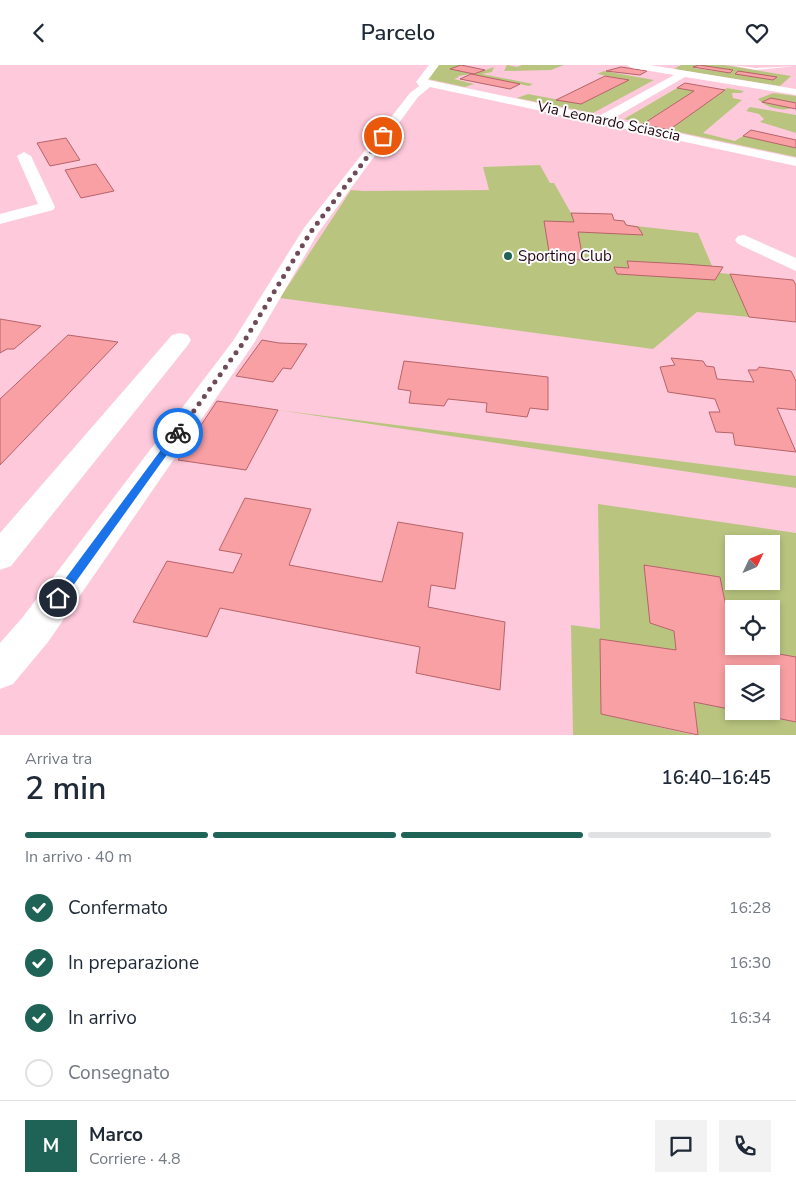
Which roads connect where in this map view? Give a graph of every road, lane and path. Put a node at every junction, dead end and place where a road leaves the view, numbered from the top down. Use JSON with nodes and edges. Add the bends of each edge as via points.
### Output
{"nodes":[{"id":1,"x":434,"y":65,"type":"edge"},
{"id":2,"x":632,"y":65,"type":"edge"},
{"id":3,"x":733,"y":65,"type":"edge"},
{"id":4,"x":788,"y":66,"type":"edge"},
{"id":5,"x":795,"y":66,"type":"edge"},
{"id":6,"x":683,"y":74,"type":"junction"},
{"id":7,"x":421,"y":82,"type":"junction"},
{"id":8,"x":796,"y":92,"type":"edge"},
{"id":9,"x":601,"y":120,"type":"junction"},
{"id":10,"x":24,"y":156,"type":"dead end"},
{"id":11,"x":796,"y":162,"type":"edge"},
{"id":12,"x":0,"y":219,"type":"edge"},
{"id":13,"x":744,"y":241,"type":"dead end"},
{"id":14,"x":796,"y":265,"type":"edge"},
{"id":15,"x":180,"y":340,"type":"dead end"},
{"id":16,"x":0,"y":556,"type":"edge"},
{"id":17,"x":0,"y":671,"type":"edge"}],
"edges":[{"from":1,"to":7,"type":"street"},
{"from":2,"to":6,"type":"street"},
{"from":3,"to":4,"type":"lane","via":[[756,69]]},
{"from":4,"to":5,"type":"lane"},
{"from":6,"to":8,"type":"street"},
{"from":6,"to":9,"type":"street"},
{"from":7,"to":9,"type":"street","name":"Via Leonardo Sciascia"},
{"from":7,"to":17,"type":"street","via":[[425,86],[414,95],[310,233],[243,343],[35,630]]},
{"from":9,"to":11,"type":"street","name":"Via Leonardo Sciascia"},
{"from":10,"to":12,"type":"street","via":[[47,207]]},
{"from":13,"to":14,"type":"street"},
{"from":15,"to":16,"type":"street"}]}
